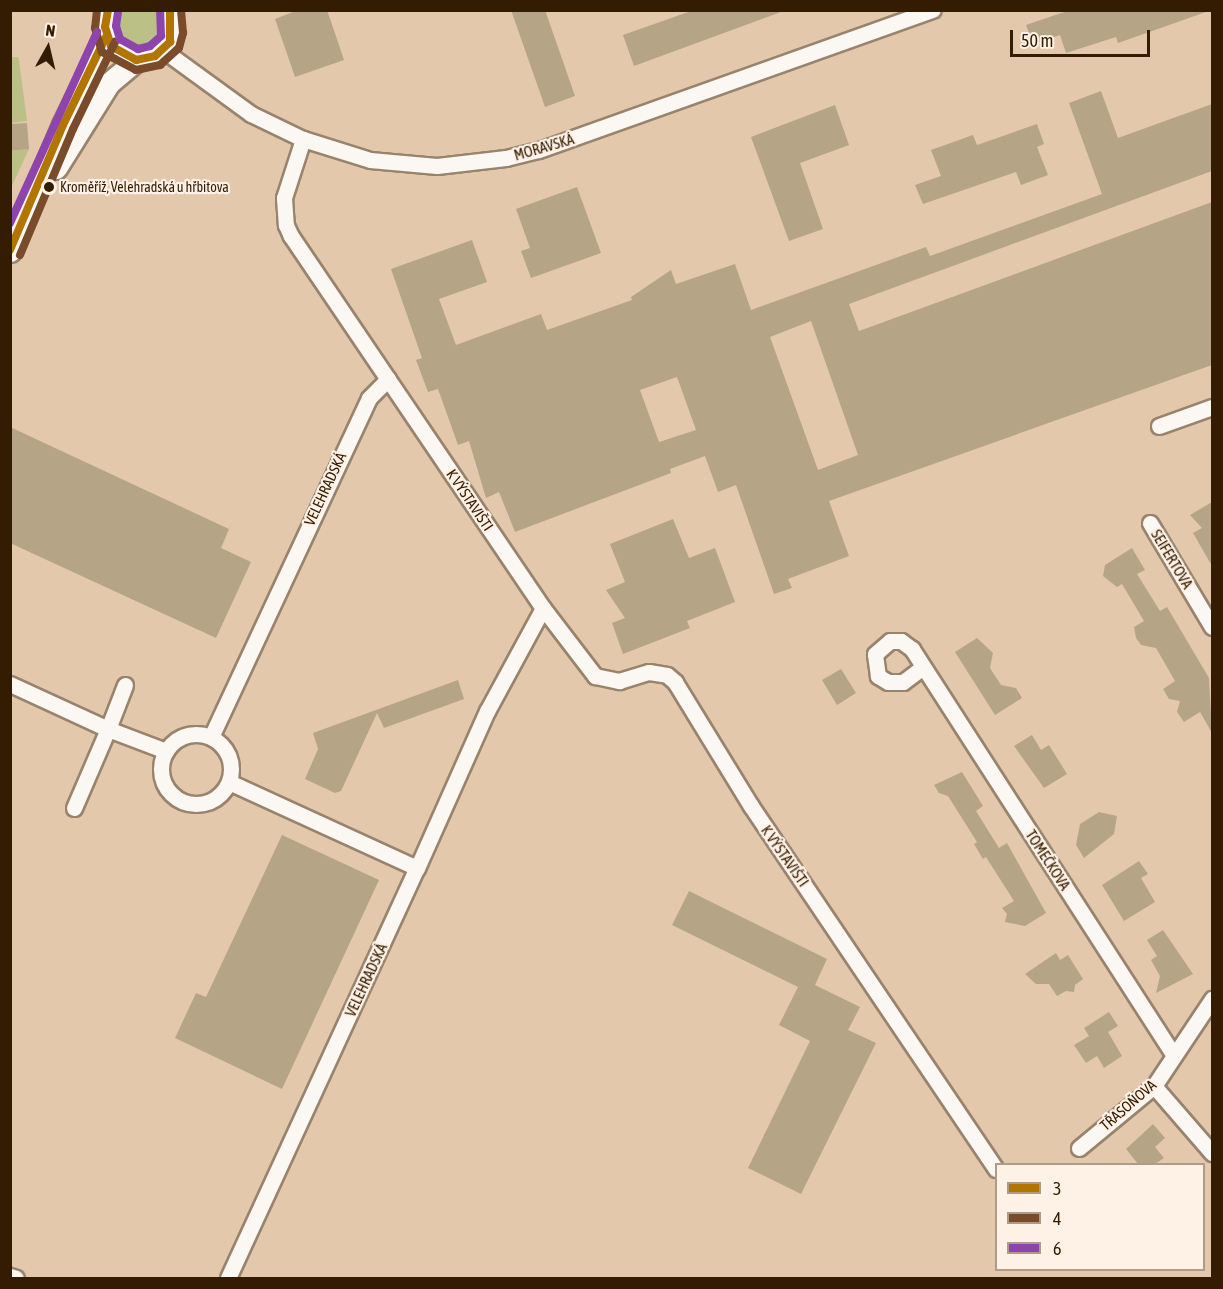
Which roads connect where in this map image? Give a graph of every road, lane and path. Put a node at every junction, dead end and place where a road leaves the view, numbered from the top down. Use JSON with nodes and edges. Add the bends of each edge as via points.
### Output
{"nodes":[{"id":1,"x":108,"y":10,"type":"edge"},
{"id":2,"x":170,"y":10,"type":"edge"},
{"id":3,"x":933,"y":10,"type":"edge"},
{"id":4,"x":106,"y":37,"type":"junction"},
{"id":5,"x":163,"y":50,"type":"junction"},
{"id":6,"x":136,"y":60,"type":"junction"},
{"id":7,"x":303,"y":139,"type":"junction"},
{"id":8,"x":29,"y":212,"type":"junction"},
{"id":9,"x":10,"y":251,"type":"edge"},
{"id":10,"x":388,"y":379,"type":"junction"},
{"id":11,"x":1212,"y":407,"type":"edge"},
{"id":12,"x":1159,"y":426,"type":"dead end"},
{"id":13,"x":1150,"y":523,"type":"dead end"},
{"id":14,"x":543,"y":608,"type":"junction"},
{"id":15,"x":1212,"y":627,"type":"edge"},
{"id":16,"x":923,"y":667,"type":"dead end"},
{"id":17,"x":10,"y":684,"type":"edge"},
{"id":18,"x":125,"y":685,"type":"dead end"},
{"id":19,"x":108,"y":729,"type":"junction"},
{"id":20,"x":211,"y":737,"type":"junction"},
{"id":21,"x":166,"y":751,"type":"junction"},
{"id":22,"x":229,"y":782,"type":"junction"},
{"id":23,"x":74,"y":808,"type":"dead end"},
{"id":24,"x":417,"y":868,"type":"junction"},
{"id":25,"x":1212,"y":999,"type":"edge"},
{"id":26,"x":1173,"y":1054,"type":"junction"},
{"id":27,"x":1154,"y":1086,"type":"junction"},
{"id":28,"x":1079,"y":1148,"type":"dead end"},
{"id":29,"x":1212,"y":1153,"type":"edge"},
{"id":30,"x":995,"y":1167,"type":"edge"},
{"id":31,"x":10,"y":1276,"type":"edge"},
{"id":32,"x":15,"y":1278,"type":"edge"},
{"id":33,"x":228,"y":1278,"type":"edge"}],
"edges":[{"from":1,"to":4,"type":"main road"},
{"from":2,"to":5,"type":"main road","via":[[173,32]]},
{"from":3,"to":7,"type":"street","name":"MORAVSKÁ","via":[[582,136],[506,158],[456,165],[394,164],[349,155]]},
{"from":4,"to":6,"type":"main road","via":[[118,53]]},
{"from":4,"to":8,"type":"main road","via":[[63,125]]},
{"from":5,"to":6,"type":"main road"},
{"from":5,"to":7,"type":"street","name":"MORAVSKÁ","via":[[251,114]]},
{"from":6,"to":8,"type":"main road","via":[[109,83]]},
{"from":7,"to":10,"type":"street","name":"K VÝSTAVIŠTI","via":[[284,198],[286,225]]},
{"from":8,"to":9,"type":"main road"},
{"from":10,"to":14,"type":"street","name":"K VÝSTAVIŠTI"},
{"from":10,"to":20,"type":"street","name":"VELEHRADSKÁ","via":[[369,398]]},
{"from":11,"to":12,"type":"street"},
{"from":13,"to":15,"type":"street","name":"SEIFERTOVA"},
{"from":14,"to":24,"type":"street","via":[[487,711]]},
{"from":14,"to":30,"type":"street","name":"K VÝSTAVIŠTI","via":[[595,676],[619,681],[649,672],[667,675],[675,682],[751,806]]},
{"from":16,"to":26,"type":"street","name":"TOMEČKOVA"},
{"from":17,"to":19,"type":"street"},
{"from":18,"to":19,"type":"street"},
{"from":19,"to":21,"type":"street"},
{"from":19,"to":23,"type":"street"},
{"from":20,"to":21,"type":"street","via":[[186,735]]},
{"from":20,"to":22,"type":"street","via":[[229,756]]},
{"from":21,"to":22,"type":"street","via":[[162,775],[175,797],[200,804],[222,793]]},
{"from":22,"to":24,"type":"street"},
{"from":24,"to":33,"type":"street","name":"VELEHRADSKÁ"},
{"from":25,"to":26,"type":"street","name":"TŘASOŇOVA"},
{"from":26,"to":27,"type":"street","name":"TŘASOŇOVA"},
{"from":27,"to":28,"type":"street","name":"TŘASOŇOVA"},
{"from":27,"to":29,"type":"street"},
{"from":31,"to":32,"type":"street"}]}
